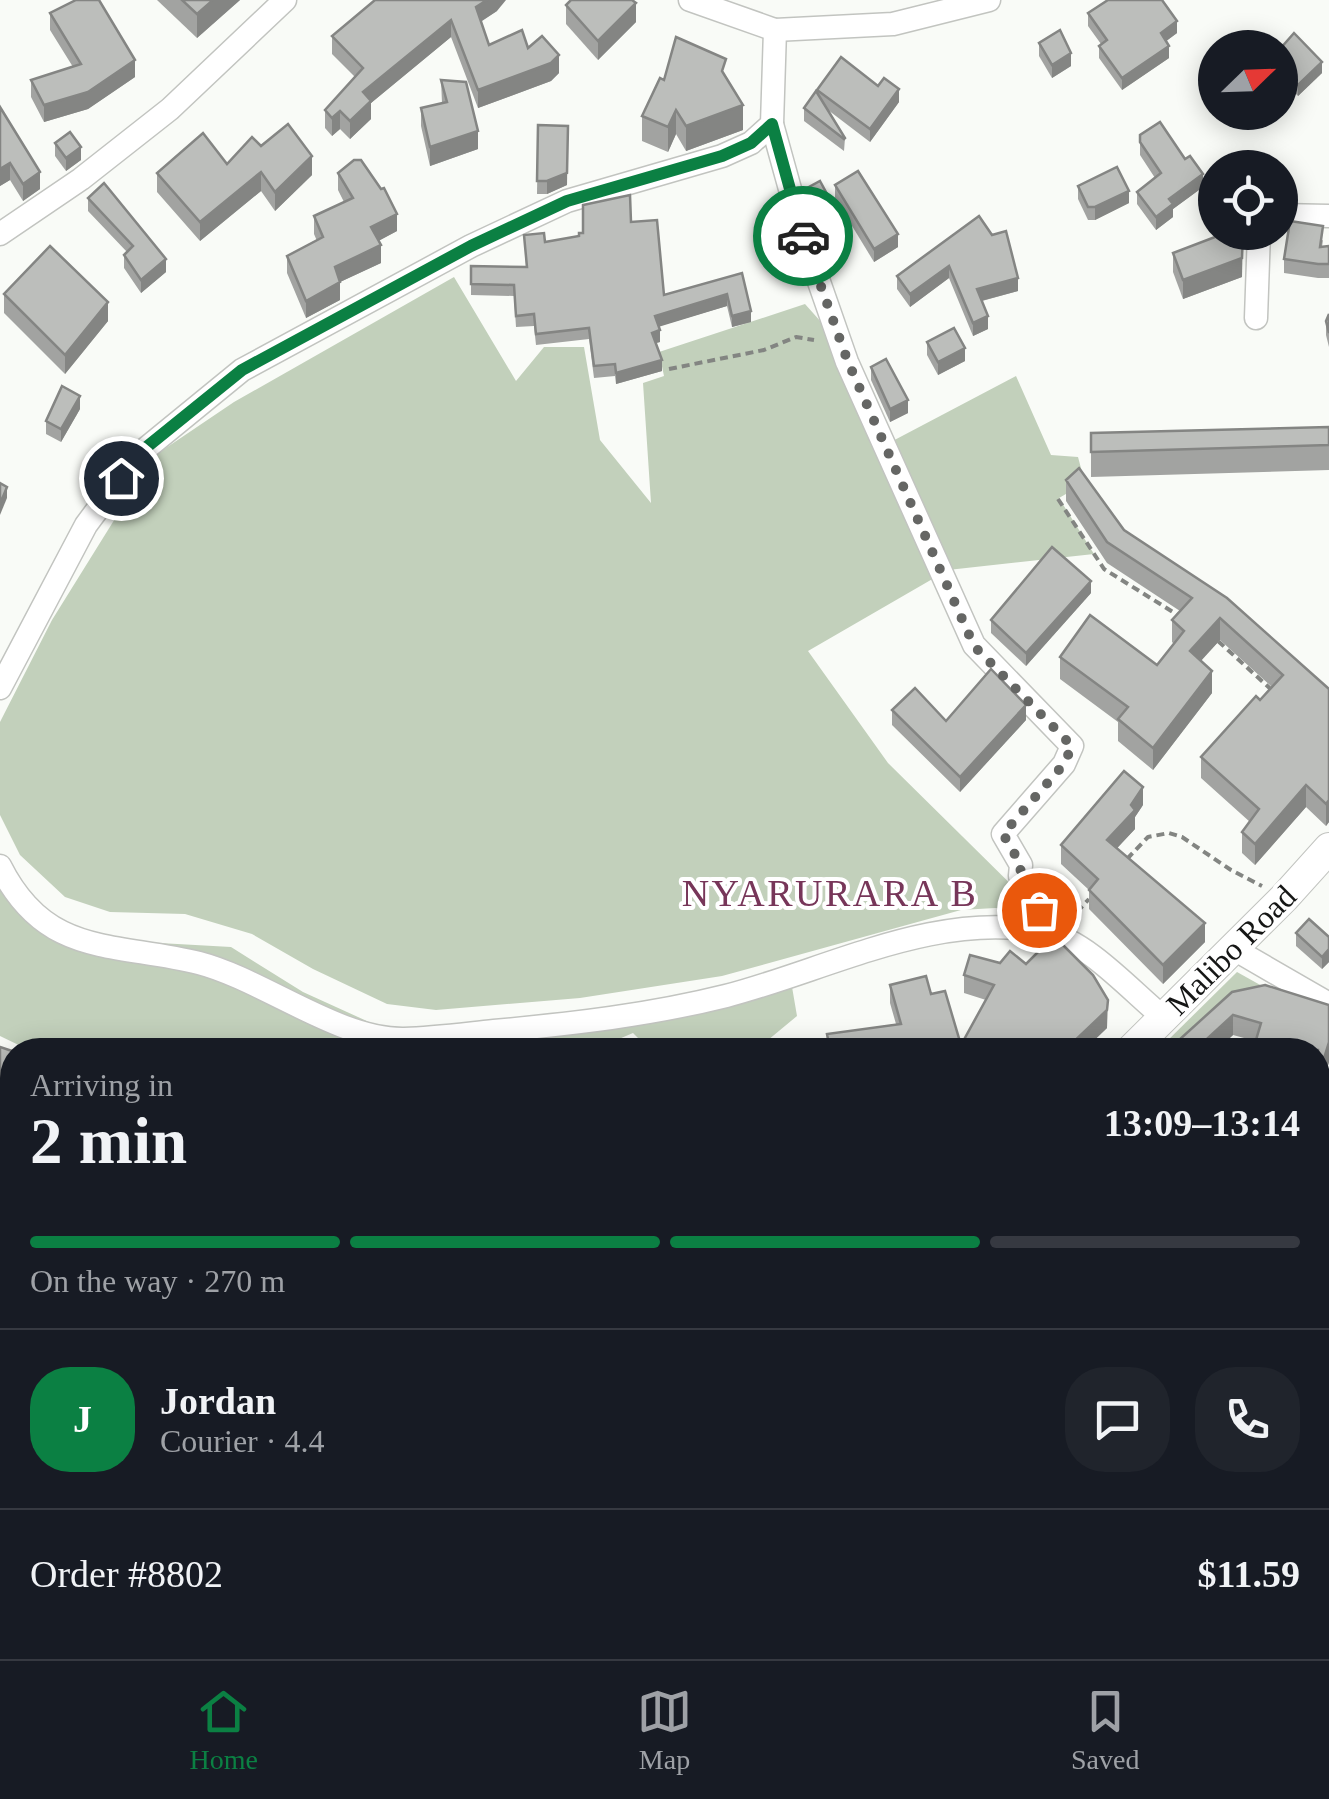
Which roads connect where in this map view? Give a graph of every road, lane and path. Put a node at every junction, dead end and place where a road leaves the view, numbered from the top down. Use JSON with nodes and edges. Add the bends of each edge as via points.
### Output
{"nodes":[{"id":1,"x":285,"y":0,"type":"edge"},
{"id":2,"x":690,"y":0,"type":"edge"},
{"id":3,"x":989,"y":0,"type":"edge"},
{"id":4,"x":775,"y":30,"type":"junction"},
{"id":5,"x":772,"y":124,"type":"junction"},
{"id":6,"x":1298,"y":215,"type":"edge"},
{"id":7,"x":1329,"y":216,"type":"edge"},
{"id":8,"x":0,"y":234,"type":"edge"},
{"id":9,"x":1258,"y":250,"type":"edge"},
{"id":10,"x":1256,"y":318,"type":"dead end"},
{"id":11,"x":848,"y":362,"type":"junction"},
{"id":12,"x":669,"y":369,"type":"dead end"},
{"id":13,"x":1058,"y":499,"type":"dead end"},
{"id":14,"x":1188,"y":620,"type":"edge"},
{"id":15,"x":1215,"y":638,"type":"edge"},
{"id":16,"x":0,"y":688,"type":"edge"},
{"id":17,"x":1283,"y":702,"type":"edge"},
{"id":18,"x":1329,"y":848,"type":"edge"},
{"id":19,"x":0,"y":866,"type":"edge"},
{"id":20,"x":1120,"y":867,"type":"edge"},
{"id":21,"x":1098,"y":889,"type":"edge"},
{"id":22,"x":1284,"y":898,"type":"junction"},
{"id":23,"x":1077,"y":912,"type":"dead end"},
{"id":24,"x":1052,"y":934,"type":"junction"},
{"id":25,"x":1234,"y":948,"type":"junction"},
{"id":26,"x":1329,"y":1004,"type":"edge"},
{"id":27,"x":1164,"y":1018,"type":"junction"},
{"id":28,"x":395,"y":1038,"type":"edge"},
{"id":29,"x":412,"y":1038,"type":"edge"},
{"id":30,"x":1143,"y":1038,"type":"edge"}],
"edges":[{"from":1,"to":8,"type":"street","via":[[170,110]]},
{"from":2,"to":4,"type":"street"},
{"from":3,"to":4,"type":"street","via":[[893,24]]},
{"from":4,"to":5,"type":"street"},
{"from":5,"to":11,"type":"street"},
{"from":5,"to":16,"type":"street","via":[[722,156],[567,201],[242,370],[138,454],[86,524]]},
{"from":6,"to":7,"type":"street"},
{"from":9,"to":10,"type":"street"},
{"from":11,"to":12,"type":"path","via":[[817,340],[796,336],[764,350]]},
{"from":11,"to":24,"type":"street","via":[[974,646],[1072,746],[1003,834]]},
{"from":13,"to":14,"type":"path","via":[[1104,570]]},
{"from":15,"to":17,"type":"path"},
{"from":18,"to":22,"type":"street","name":"Malibo Road"},
{"from":19,"to":28,"type":"street","via":[[36,919],[70,938],[224,971],[362,1032]]},
{"from":20,"to":22,"type":"path","via":[[1148,838],[1170,833]]},
{"from":21,"to":23,"type":"path"},
{"from":22,"to":25,"type":"street","name":"Malibo Road"},
{"from":24,"to":27,"type":"street","via":[[1082,950]]},
{"from":24,"to":29,"type":"street","via":[[972,927],[842,956],[727,996],[584,1023]]},
{"from":25,"to":26,"type":"street"},
{"from":25,"to":27,"type":"street","name":"Malibo Road"},
{"from":27,"to":30,"type":"street","name":"Malibo Road"}]}
